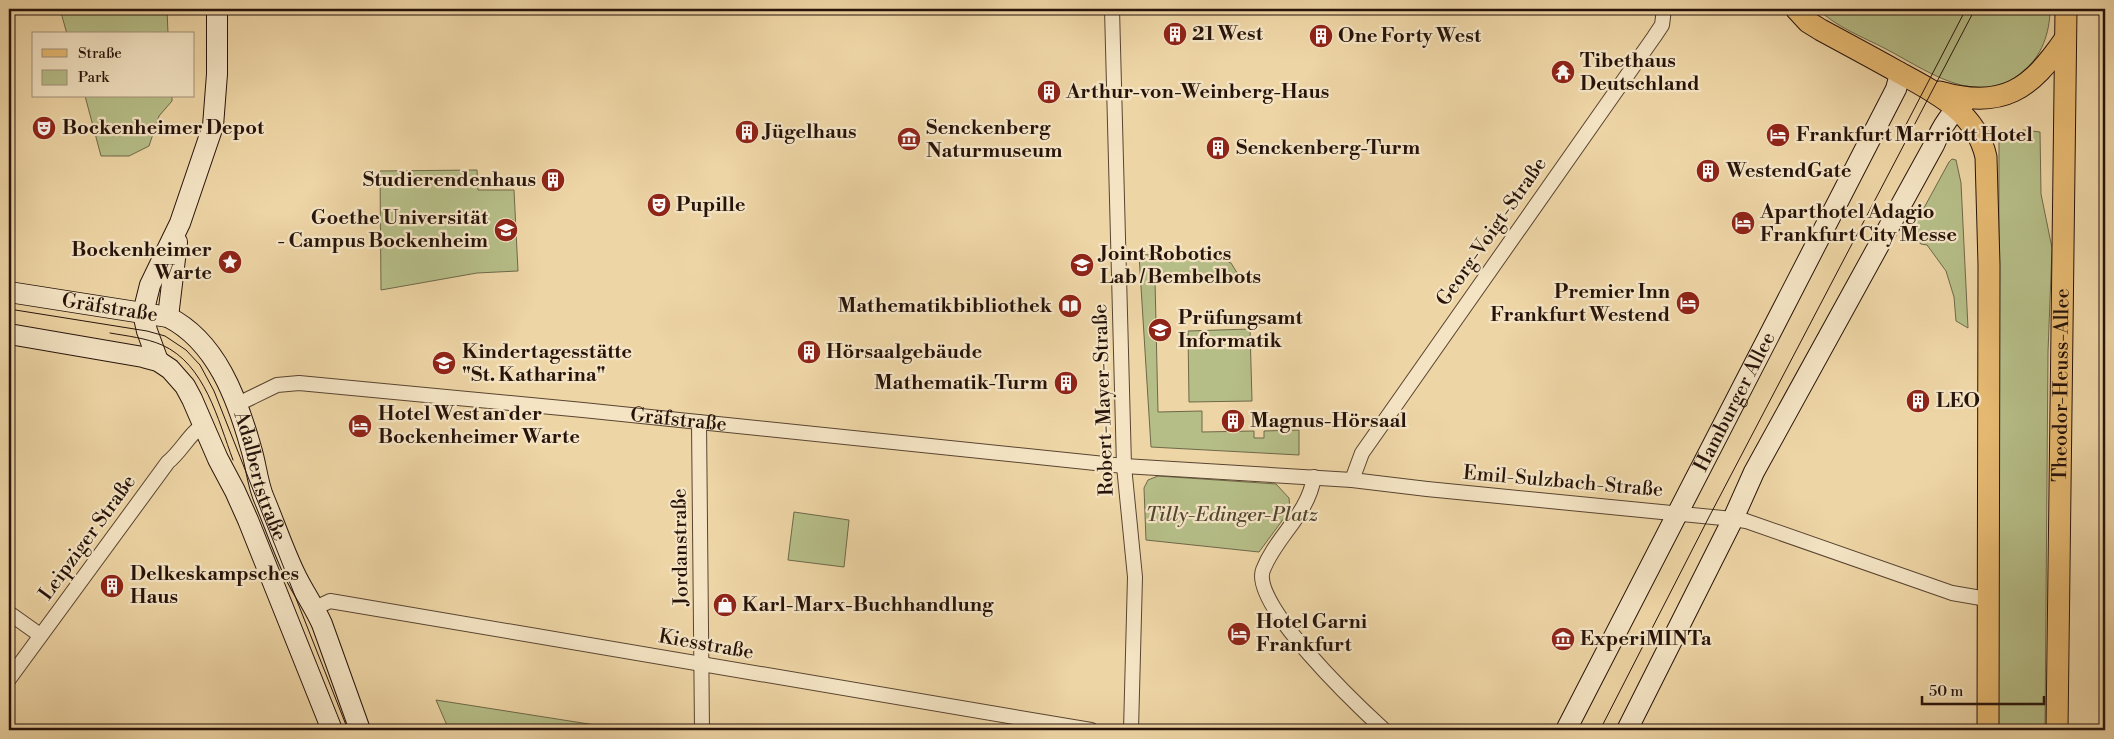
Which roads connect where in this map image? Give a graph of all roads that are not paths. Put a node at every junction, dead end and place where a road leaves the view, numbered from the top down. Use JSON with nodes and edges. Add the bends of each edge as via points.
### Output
{"nodes":[{"id":1,"x":217,"y":9,"type":"edge"},
{"id":2,"x":1112,"y":9,"type":"edge"},
{"id":3,"x":1664,"y":9,"type":"edge"},
{"id":4,"x":1779,"y":9,"type":"edge"},
{"id":5,"x":2066,"y":9,"type":"edge"},
{"id":6,"x":1802,"y":15,"type":"edge"},
{"id":7,"x":2065,"y":39,"type":"junction"},
{"id":8,"x":1898,"y":72,"type":"junction"},
{"id":9,"x":1964,"y":110,"type":"junction"},
{"id":10,"x":180,"y":223,"type":"junction"},
{"id":11,"x":9,"y":292,"type":"edge"},
{"id":12,"x":144,"y":313,"type":"junction"},
{"id":13,"x":168,"y":316,"type":"junction"},
{"id":14,"x":9,"y":334,"type":"edge"},
{"id":15,"x":149,"y":336,"type":"junction"},
{"id":16,"x":104,"y":349,"type":"junction"},
{"id":17,"x":158,"y":361,"type":"junction"},
{"id":18,"x":236,"y":405,"type":"junction"},
{"id":19,"x":699,"y":422,"type":"junction"},
{"id":20,"x":204,"y":425,"type":"junction"},
{"id":21,"x":1124,"y":466,"type":"junction"},
{"id":22,"x":1314,"y":477,"type":"junction"},
{"id":23,"x":1352,"y":480,"type":"junction"},
{"id":24,"x":1678,"y":513,"type":"junction"},
{"id":25,"x":1733,"y":519,"type":"junction"},
{"id":26,"x":1987,"y":599,"type":"junction"},
{"id":27,"x":315,"y":608,"type":"junction"},
{"id":28,"x":9,"y":612,"type":"edge"},
{"id":29,"x":40,"y":635,"type":"junction"},
{"id":30,"x":331,"y":651,"type":"junction"},
{"id":31,"x":303,"y":660,"type":"junction"},
{"id":32,"x":702,"y":665,"type":"junction"},
{"id":33,"x":9,"y":679,"type":"edge"},
{"id":34,"x":332,"y":730,"type":"edge"},
{"id":35,"x":360,"y":730,"type":"edge"},
{"id":36,"x":702,"y":730,"type":"edge"},
{"id":37,"x":1091,"y":730,"type":"edge"},
{"id":38,"x":1131,"y":730,"type":"edge"},
{"id":39,"x":1384,"y":730,"type":"edge"},
{"id":40,"x":1566,"y":730,"type":"edge"},
{"id":41,"x":1627,"y":730,"type":"edge"},
{"id":42,"x":1988,"y":730,"type":"edge"},
{"id":43,"x":2058,"y":730,"type":"edge"}],
"edges":[{"from":1,"to":10,"type":"street","via":[[213,126]]},
{"from":2,"to":21,"type":"street","name":"Robert-Mayer-Straße"},
{"from":3,"to":23,"type":"street","name":"Georg-Voigt-Straße","via":[[1662,25],[1362,453]]},
{"from":4,"to":6,"type":"main road"},
{"from":5,"to":7,"type":"main road","name":"Theodor-Heuss-Allee"},
{"from":6,"to":8,"type":"main road"},
{"from":7,"to":9,"type":"main road","via":[[2041,71],[2024,86],[1986,98]]},
{"from":7,"to":43,"type":"main road","name":"Theodor-Heuss-Allee"},
{"from":8,"to":9,"type":"main road"},
{"from":8,"to":24,"type":"street","name":"Hamburger Allee","via":[[1899,84]]},
{"from":9,"to":25,"type":"street","via":[[1942,127],[1754,472]]},
{"from":9,"to":26,"type":"main road","via":[[1984,146],[1986,157]]},
{"from":10,"to":12,"type":"street","via":[[150,285]]},
{"from":10,"to":13,"type":"street"},
{"from":11,"to":12,"type":"street","name":"Gräfstraße"},
{"from":12,"to":13,"type":"street","name":"Gräfstraße"},
{"from":12,"to":15,"type":"street"},
{"from":13,"to":15,"type":"street","name":"Gräfstraße"},
{"from":13,"to":18,"type":"street","name":"Adalbertstraße","via":[[183,325],[214,358]]},
{"from":14,"to":16,"type":"street","name":"Gräfstraße"},
{"from":15,"to":16,"type":"street","name":"Gräfstraße","via":[[132,345]]},
{"from":15,"to":17,"type":"street"},
{"from":16,"to":17,"type":"street","name":"Gräfstraße"},
{"from":17,"to":20,"type":"street","name":"Adalbertstraße","via":[[182,382]]},
{"from":18,"to":19,"type":"street","name":"Gräfstraße","via":[[278,385],[299,383]]},
{"from":18,"to":27,"type":"street","name":"Adalbertstraße","via":[[261,489],[294,572]]},
{"from":19,"to":21,"type":"street","name":"Gräfstraße"},
{"from":19,"to":32,"type":"street","name":"Jordanstraße"},
{"from":20,"to":29,"type":"street","name":"Leipziger Straße","via":[[168,462]]},
{"from":20,"to":31,"type":"street","name":"Adalbertstraße","via":[[218,460],[236,491]]},
{"from":21,"to":22,"type":"street","name":"Emil-Sulzbach-Straße"},
{"from":21,"to":38,"type":"street","name":"Robert-Mayer-Straße","via":[[1135,577]]},
{"from":22,"to":23,"type":"street","name":"Emil-Sulzbach-Straße"},
{"from":22,"to":39,"type":"street","via":[[1308,500],[1269,557],[1261,583],[1266,595],[1314,661]]},
{"from":23,"to":24,"type":"street","name":"Emil-Sulzbach-Straße"},
{"from":24,"to":25,"type":"street","name":"Emil-Sulzbach-Straße"},
{"from":24,"to":40,"type":"street","name":"Hamburger Allee"},
{"from":25,"to":26,"type":"street","name":"Emil-Sulzbach-Straße","via":[[1952,593]]},
{"from":25,"to":41,"type":"street"},
{"from":26,"to":42,"type":"main road"},
{"from":27,"to":30,"type":"street","name":"Adalbertstraße"},
{"from":27,"to":32,"type":"street","name":"Kiesstraße","via":[[330,601]]},
{"from":28,"to":29,"type":"street"},
{"from":29,"to":33,"type":"street","name":"Leipziger Straße"},
{"from":30,"to":31,"type":"street","via":[[314,643],[304,649]]},
{"from":30,"to":35,"type":"street","name":"Adalbertstraße"},
{"from":31,"to":34,"type":"street","name":"Adalbertstraße"},
{"from":32,"to":36,"type":"street","name":"Jordanstraße"},
{"from":32,"to":37,"type":"street","name":"Kiesstraße"}]}
